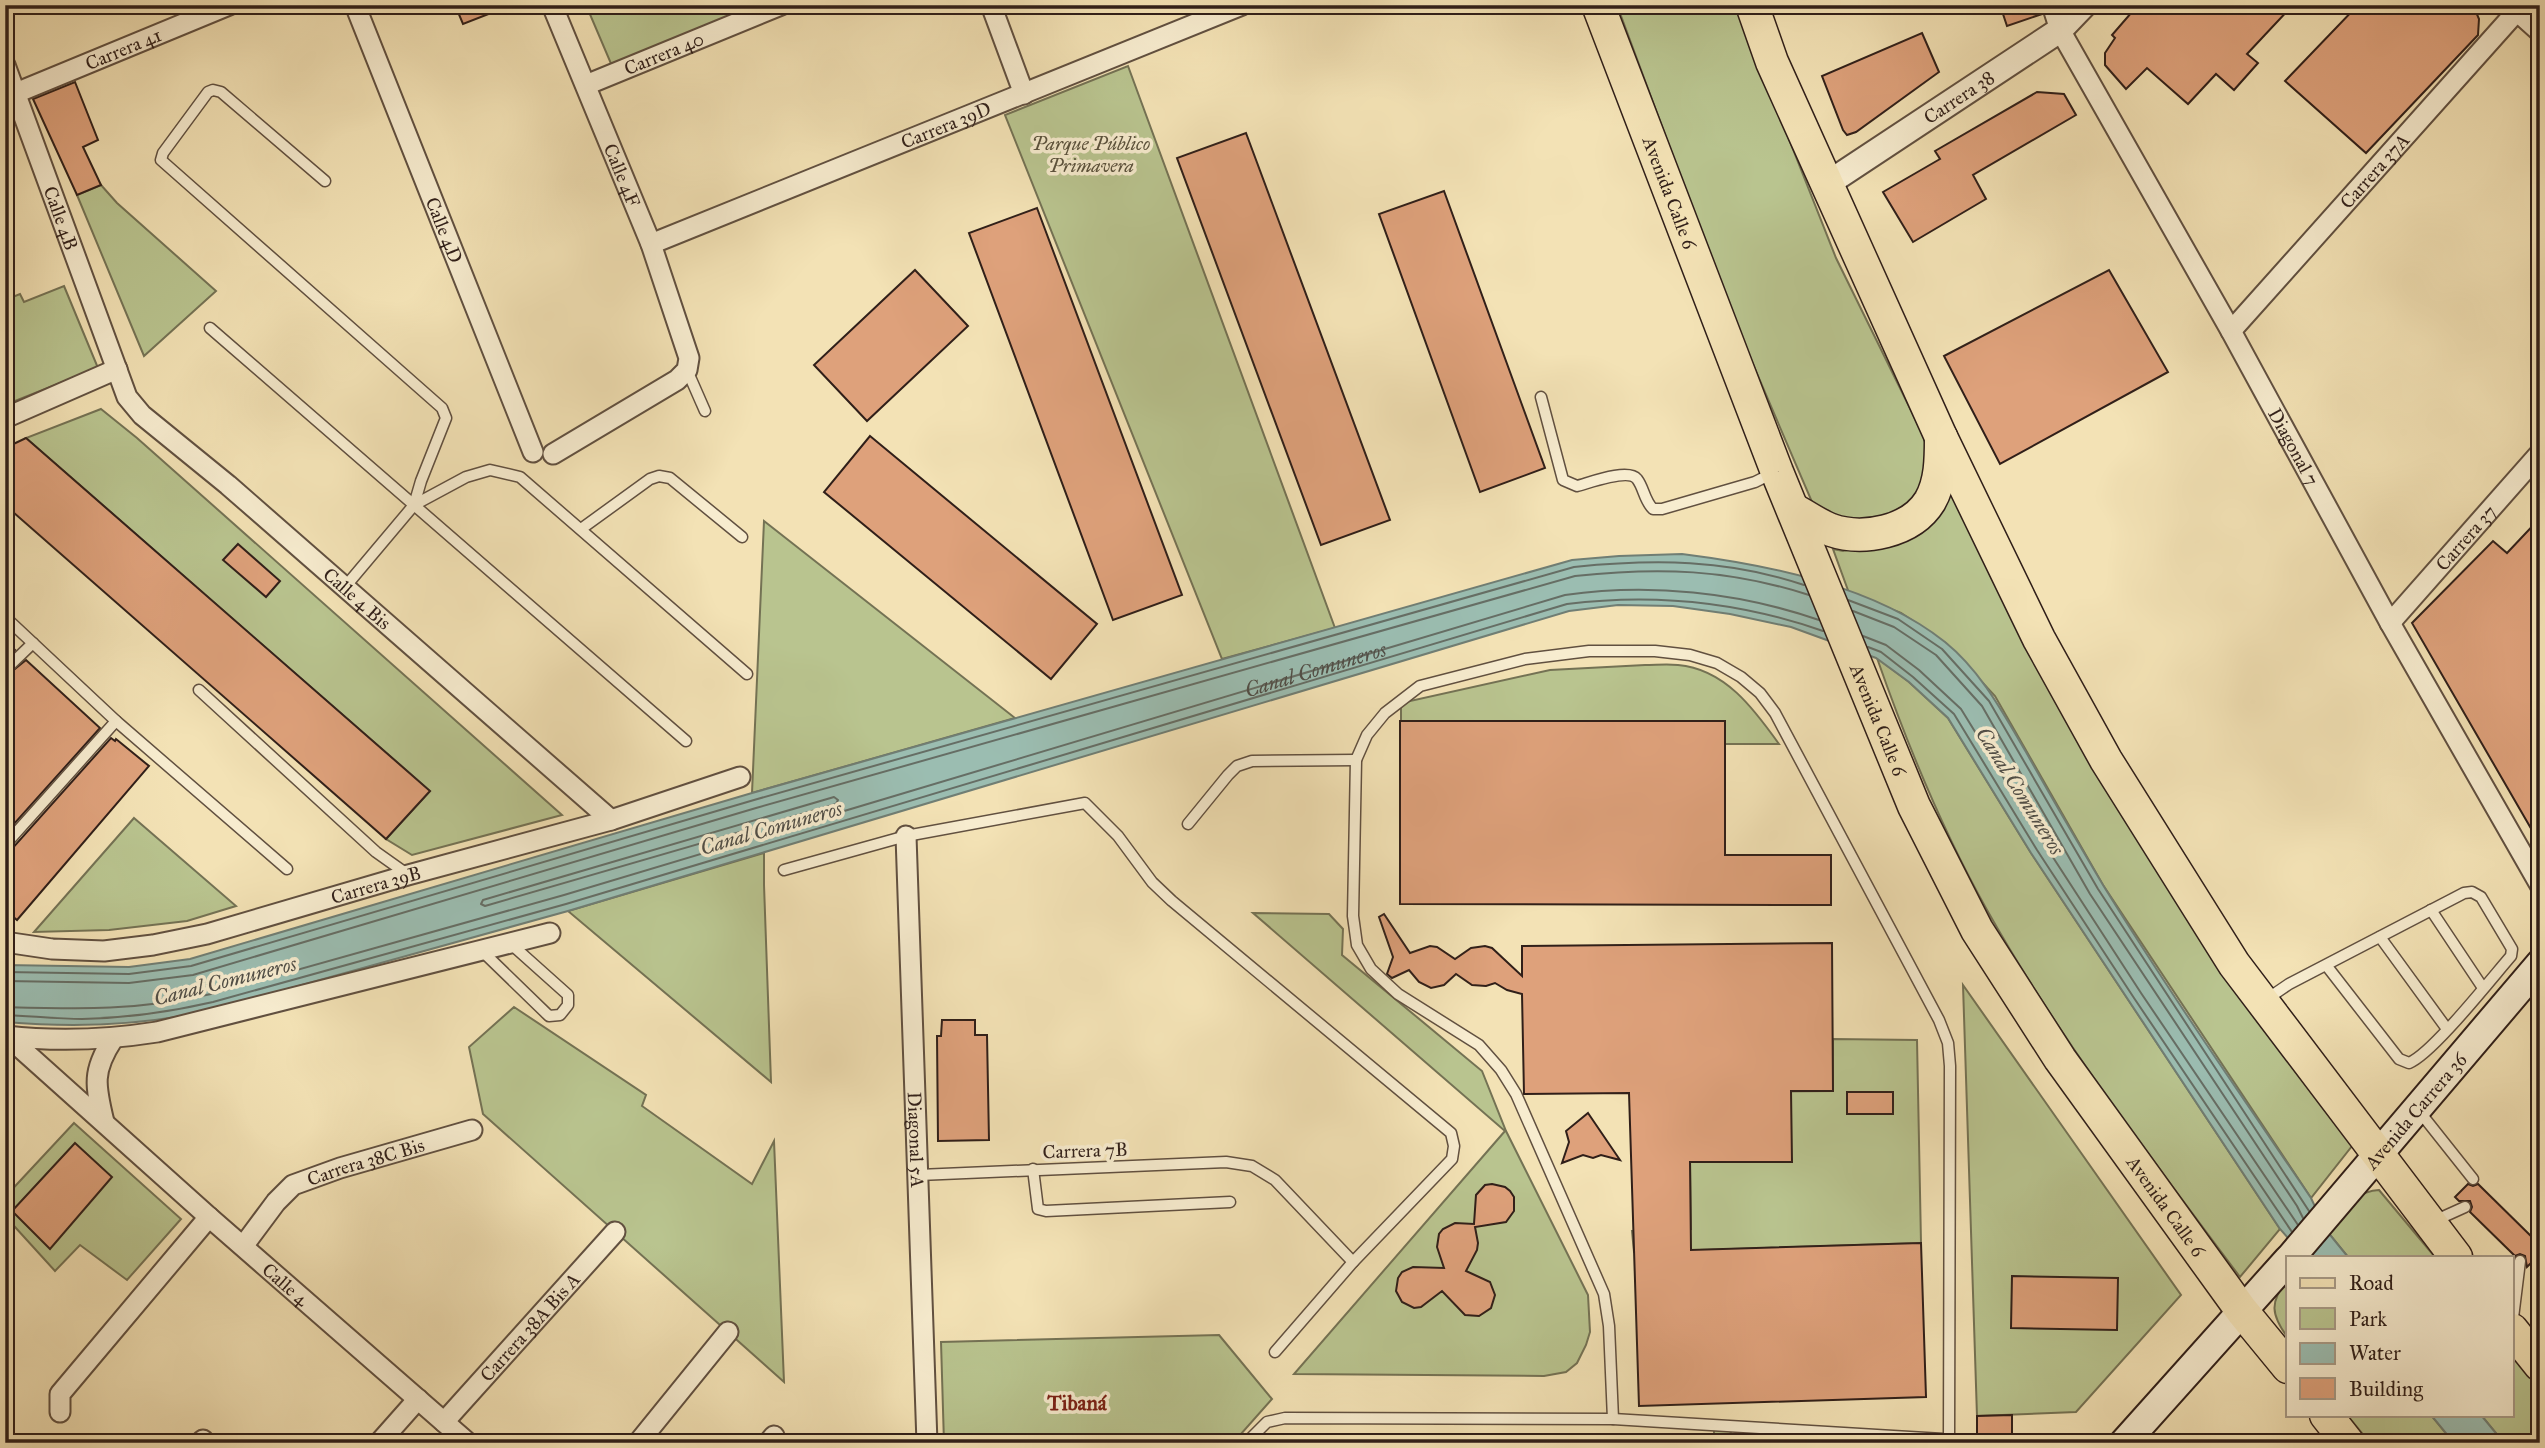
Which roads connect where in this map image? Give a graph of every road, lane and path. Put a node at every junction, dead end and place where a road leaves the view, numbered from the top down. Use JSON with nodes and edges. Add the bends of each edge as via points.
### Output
{"nodes":[{"id":1,"x":229,"y":5,"type":"edge"},
{"id":2,"x":355,"y":5,"type":"edge"},
{"id":3,"x":552,"y":5,"type":"edge"},
{"id":4,"x":781,"y":5,"type":"edge"},
{"id":5,"x":991,"y":5,"type":"edge"},
{"id":6,"x":1242,"y":5,"type":"edge"},
{"id":7,"x":1598,"y":5,"type":"edge"},
{"id":8,"x":1752,"y":5,"type":"edge"},
{"id":9,"x":2052,"y":5,"type":"edge"},
{"id":10,"x":2084,"y":5,"type":"edge"},
{"id":11,"x":2514,"y":8,"type":"edge"},
{"id":12,"x":2060,"y":30,"type":"junction"},
{"id":13,"x":2540,"y":32,"type":"edge"},
{"id":14,"x":5,"y":65,"type":"edge"},
{"id":15,"x":586,"y":85,"type":"junction"},
{"id":16,"x":16,"y":93,"type":"junction"},
{"id":17,"x":1024,"y":94,"type":"junction"},
{"id":18,"x":324,"y":181,"type":"dead end"},
{"id":19,"x":1827,"y":184,"type":"junction"},
{"id":20,"x":651,"y":244,"type":"junction"},
{"id":21,"x":210,"y":328,"type":"dead end"},
{"id":22,"x":2231,"y":331,"type":"junction"},
{"id":23,"x":117,"y":369,"type":"junction"},
{"id":24,"x":687,"y":370,"type":"junction"},
{"id":25,"x":1541,"y":397,"type":"dead end"},
{"id":26,"x":705,"y":411,"type":"dead end"},
{"id":27,"x":5,"y":418,"type":"edge"},
{"id":28,"x":1941,"y":436,"type":"junction"},
{"id":29,"x":533,"y":452,"type":"dead end"},
{"id":30,"x":2540,"y":453,"type":"edge"},
{"id":31,"x":553,"y":454,"type":"dead end"},
{"id":32,"x":1777,"y":472,"type":"junction"},
{"id":33,"x":414,"y":505,"type":"junction"},
{"id":34,"x":1793,"y":509,"type":"junction"},
{"id":35,"x":580,"y":529,"type":"junction"},
{"id":36,"x":742,"y":537,"type":"dead end"},
{"id":37,"x":345,"y":587,"type":"junction"},
{"id":38,"x":5,"y":617,"type":"edge"},
{"id":39,"x":2390,"y":623,"type":"junction"},
{"id":40,"x":33,"y":643,"type":"junction"},
{"id":41,"x":5,"y":670,"type":"edge"},
{"id":42,"x":747,"y":674,"type":"dead end"},
{"id":43,"x":200,"y":690,"type":"dead end"},
{"id":44,"x":116,"y":721,"type":"junction"},
{"id":45,"x":686,"y":741,"type":"dead end"},
{"id":46,"x":1356,"y":760,"type":"junction"},
{"id":47,"x":740,"y":777,"type":"dead end"},
{"id":48,"x":611,"y":820,"type":"junction"},
{"id":49,"x":1188,"y":824,"type":"dead end"},
{"id":50,"x":906,"y":836,"type":"junction"},
{"id":51,"x":5,"y":845,"type":"edge"},
{"id":52,"x":287,"y":869,"type":"dead end"},
{"id":53,"x":784,"y":870,"type":"dead end"},
{"id":54,"x":408,"y":875,"type":"junction"},
{"id":55,"x":2540,"y":885,"type":"edge"},
{"id":56,"x":2431,"y":910,"type":"junction"},
{"id":57,"x":550,"y":933,"type":"dead end"},
{"id":58,"x":2380,"y":937,"type":"junction"},
{"id":59,"x":5,"y":943,"type":"edge"},
{"id":60,"x":511,"y":943,"type":"junction"},
{"id":61,"x":481,"y":950,"type":"junction"},
{"id":62,"x":2540,"y":964,"type":"edge"},
{"id":63,"x":2326,"y":965,"type":"junction"},
{"id":64,"x":2483,"y":988,"type":"junction"},
{"id":65,"x":2262,"y":1002,"type":"junction"},
{"id":66,"x":2447,"y":1029,"type":"junction"},
{"id":67,"x":6,"y":1036,"type":"edge"},
{"id":68,"x":113,"y":1039,"type":"junction"},
{"id":69,"x":2416,"y":1108,"type":"junction"},
{"id":70,"x":104,"y":1122,"type":"junction"},
{"id":71,"x":472,"y":1130,"type":"dead end"},
{"id":72,"x":2376,"y":1154,"type":"junction"},
{"id":73,"x":1033,"y":1169,"type":"junction"},
{"id":74,"x":919,"y":1175,"type":"junction"},
{"id":75,"x":2473,"y":1178,"type":"dead end"},
{"id":76,"x":1230,"y":1202,"type":"dead end"},
{"id":77,"x":2465,"y":1207,"type":"dead end"},
{"id":78,"x":209,"y":1217,"type":"junction"},
{"id":79,"x":2429,"y":1223,"type":"junction"},
{"id":80,"x":615,"y":1232,"type":"dead end"},
{"id":81,"x":244,"y":1245,"type":"junction"},
{"id":82,"x":2292,"y":1256,"type":"edge"},
{"id":83,"x":2455,"y":1256,"type":"edge"},
{"id":84,"x":2520,"y":1261,"type":"dead end"},
{"id":85,"x":1353,"y":1262,"type":"junction"},
{"id":86,"x":2286,"y":1263,"type":"edge"},
{"id":87,"x":2242,"y":1311,"type":"junction"},
{"id":88,"x":2514,"y":1312,"type":"edge"},
{"id":89,"x":728,"y":1332,"type":"dead end"},
{"id":90,"x":2514,"y":1332,"type":"edge"},
{"id":91,"x":1275,"y":1352,"type":"dead end"},
{"id":92,"x":2540,"y":1364,"type":"edge"},
{"id":93,"x":2286,"y":1365,"type":"edge"},
{"id":94,"x":418,"y":1399,"type":"junction"},
{"id":95,"x":60,"y":1412,"type":"dead end"},
{"id":96,"x":2327,"y":1416,"type":"edge"},
{"id":97,"x":1613,"y":1419,"type":"junction"},
{"id":98,"x":444,"y":1422,"type":"junction"},
{"id":99,"x":1949,"y":1440,"type":"junction"},
{"id":100,"x":1976,"y":1441,"type":"edge"},
{"id":101,"x":379,"y":1443,"type":"edge"},
{"id":102,"x":468,"y":1443,"type":"edge"},
{"id":103,"x":638,"y":1443,"type":"edge"},
{"id":104,"x":927,"y":1443,"type":"edge"},
{"id":105,"x":1246,"y":1443,"type":"edge"},
{"id":106,"x":2124,"y":1443,"type":"edge"},
{"id":107,"x":2348,"y":1443,"type":"edge"}],
"edges":[{"from":1,"to":16,"type":"street","name":"Carrera 41"},
{"from":2,"to":29,"type":"street","name":"Calle 4D"},
{"from":3,"to":15,"type":"street","name":"Calle 4F"},
{"from":4,"to":15,"type":"street","name":"Carrera 40"},
{"from":5,"to":17,"type":"street"},
{"from":6,"to":17,"type":"street","name":"Carrera 39D"},
{"from":7,"to":32,"type":"main road","name":"Avenida Calle 6"},
{"from":8,"to":19,"type":"main road"},
{"from":9,"to":12,"type":"street","name":"Diagonal 7"},
{"from":10,"to":12,"type":"street","name":"Carrera 38"},
{"from":11,"to":13,"type":"street"},
{"from":11,"to":22,"type":"street","name":"Carrera 37A"},
{"from":12,"to":19,"type":"street","name":"Carrera 38"},
{"from":12,"to":22,"type":"street","name":"Diagonal 7"},
{"from":14,"to":16,"type":"street","name":"Calle 4B"},
{"from":15,"to":20,"type":"street","name":"Calle 4F"},
{"from":16,"to":23,"type":"street","name":"Calle 4B"},
{"from":17,"to":20,"type":"street","name":"Carrera 39D"},
{"from":18,"to":33,"type":"lane","via":[[214,90],[208,92],[161,160],[442,408],[446,418]]},
{"from":19,"to":28,"type":"main road"},
{"from":20,"to":24,"type":"street","name":"Calle 4F","via":[[687,347]]},
{"from":21,"to":33,"type":"lane"},
{"from":22,"to":39,"type":"street","name":"Diagonal 7"},
{"from":23,"to":27,"type":"street"},
{"from":23,"to":37,"type":"street","name":"Calle 4 Bis","via":[[127,397],[142,415]]},
{"from":24,"to":26,"type":"lane"},
{"from":24,"to":31,"type":"street"},
{"from":25,"to":32,"type":"lane","via":[[1563,480],[1569,485],[1633,475],[1646,501],[1653,509],[1662,509]]},
{"from":28,"to":34,"type":"main road","via":[[1939,476],[1930,501],[1914,519],[1869,534],[1849,534],[1830,530]]},
{"from":28,"to":65,"type":"main road","via":[[2039,639],[2106,760]]},
{"from":30,"to":39,"type":"street","name":"Carrera 37"},
{"from":32,"to":34,"type":"main road","name":"Avenida Calle 6"},
{"from":33,"to":35,"type":"lane","via":[[466,477],[490,470],[520,477]]},
{"from":33,"to":37,"type":"lane"},
{"from":33,"to":45,"type":"lane"},
{"from":34,"to":87,"type":"main road","name":"Avenida Calle 6","via":[[1914,806],[1977,930],[2060,1059]]},
{"from":35,"to":36,"type":"lane","via":[[659,476],[670,478]]},
{"from":35,"to":42,"type":"lane"},
{"from":37,"to":48,"type":"street","name":"Calle 4 Bis"},
{"from":38,"to":40,"type":"lane"},
{"from":39,"to":55,"type":"street","name":"Diagonal 7"},
{"from":40,"to":41,"type":"lane"},
{"from":40,"to":44,"type":"lane"},
{"from":43,"to":54,"type":"lane","via":[[376,852]]},
{"from":44,"to":51,"type":"lane"},
{"from":44,"to":52,"type":"lane"},
{"from":46,"to":49,"type":"lane","via":[[1252,761],[1237,766]]},
{"from":46,"to":97,"type":"lane","via":[[1353,916],[1357,945],[1371,969],[1398,994],[1479,1045],[1516,1094],[1604,1294]]},
{"from":46,"to":99,"type":"lane","via":[[1367,735],[1385,713],[1420,686],[1525,659],[1622,650],[1690,655],[1717,663],[1759,693],[1775,713],[1948,1043]]},
{"from":47,"to":48,"type":"street","name":"Carrera 39B"},
{"from":48,"to":54,"type":"street","name":"Carrera 39B"},
{"from":50,"to":53,"type":"lane"},
{"from":50,"to":74,"type":"street","name":"Diagonal 5A"},
{"from":50,"to":85,"type":"lane","via":[[1084,803],[1172,901],[1451,1133],[1452,1159]]},
{"from":54,"to":59,"type":"street","name":"Carrera 39B","via":[[207,934],[153,945],[76,951]]},
{"from":56,"to":58,"type":"lane"},
{"from":56,"to":64,"type":"lane"},
{"from":56,"to":64,"type":"lane","via":[[2464,893],[2480,897],[2512,949]]},
{"from":57,"to":60,"type":"street"},
{"from":58,"to":63,"type":"lane"},
{"from":58,"to":66,"type":"lane"},
{"from":60,"to":61,"type":"street"},
{"from":60,"to":61,"type":"lane","via":[[568,995],[568,1005],[560,1015],[549,1016]]},
{"from":61,"to":68,"type":"street"},
{"from":62,"to":69,"type":"main road","name":"Avenida Carrera 36"},
{"from":63,"to":65,"type":"lane"},
{"from":63,"to":66,"type":"lane","via":[[2399,1059],[2416,1060]]},
{"from":64,"to":66,"type":"lane"},
{"from":65,"to":72,"type":"main road"},
{"from":67,"to":68,"type":"street"},
{"from":67,"to":70,"type":"street","name":"Calle 4"},
{"from":68,"to":70,"type":"street","via":[[96,1073]]},
{"from":69,"to":72,"type":"main road","name":"Avenida Carrera 36"},
{"from":69,"to":75,"type":"lane"},
{"from":70,"to":78,"type":"street","name":"Calle 4"},
{"from":71,"to":81,"type":"street","name":"Carrera 38C Bis","via":[[293,1185]]},
{"from":72,"to":79,"type":"main road"},
{"from":72,"to":82,"type":"main road","name":"Avenida Carrera 36"},
{"from":73,"to":74,"type":"lane","name":"Carrera 7B"},
{"from":73,"to":76,"type":"lane","via":[[1038,1209],[1046,1211]]},
{"from":73,"to":85,"type":"lane","name":"Carrera 7B","via":[[1226,1162],[1252,1166],[1275,1180]]},
{"from":74,"to":104,"type":"street","name":"Diagonal 5A"},
{"from":77,"to":79,"type":"lane"},
{"from":78,"to":81,"type":"street","name":"Calle 4"},
{"from":78,"to":95,"type":"street","via":[[60,1394]]},
{"from":79,"to":83,"type":"main road"},
{"from":80,"to":98,"type":"street","name":"Carrera 38A Bis A"},
{"from":81,"to":94,"type":"street","name":"Calle 4"},
{"from":84,"to":88,"type":"lane"},
{"from":85,"to":91,"type":"lane"},
{"from":86,"to":87,"type":"main road","name":"Avenida Carrera 36"},
{"from":87,"to":93,"type":"main road","name":"Avenida Calle 6"},
{"from":87,"to":106,"type":"main road","name":"Avenida Carrera 36"},
{"from":89,"to":103,"type":"street"},
{"from":90,"to":92,"type":"main road"},
{"from":94,"to":98,"type":"street","name":"Calle 4"},
{"from":94,"to":101,"type":"street"},
{"from":96,"to":107,"type":"main road"},
{"from":97,"to":99,"type":"lane"},
{"from":97,"to":105,"type":"lane","via":[[1285,1418],[1267,1422]]},
{"from":98,"to":102,"type":"street","name":"Calle 4"},
{"from":99,"to":100,"type":"lane"}]}
